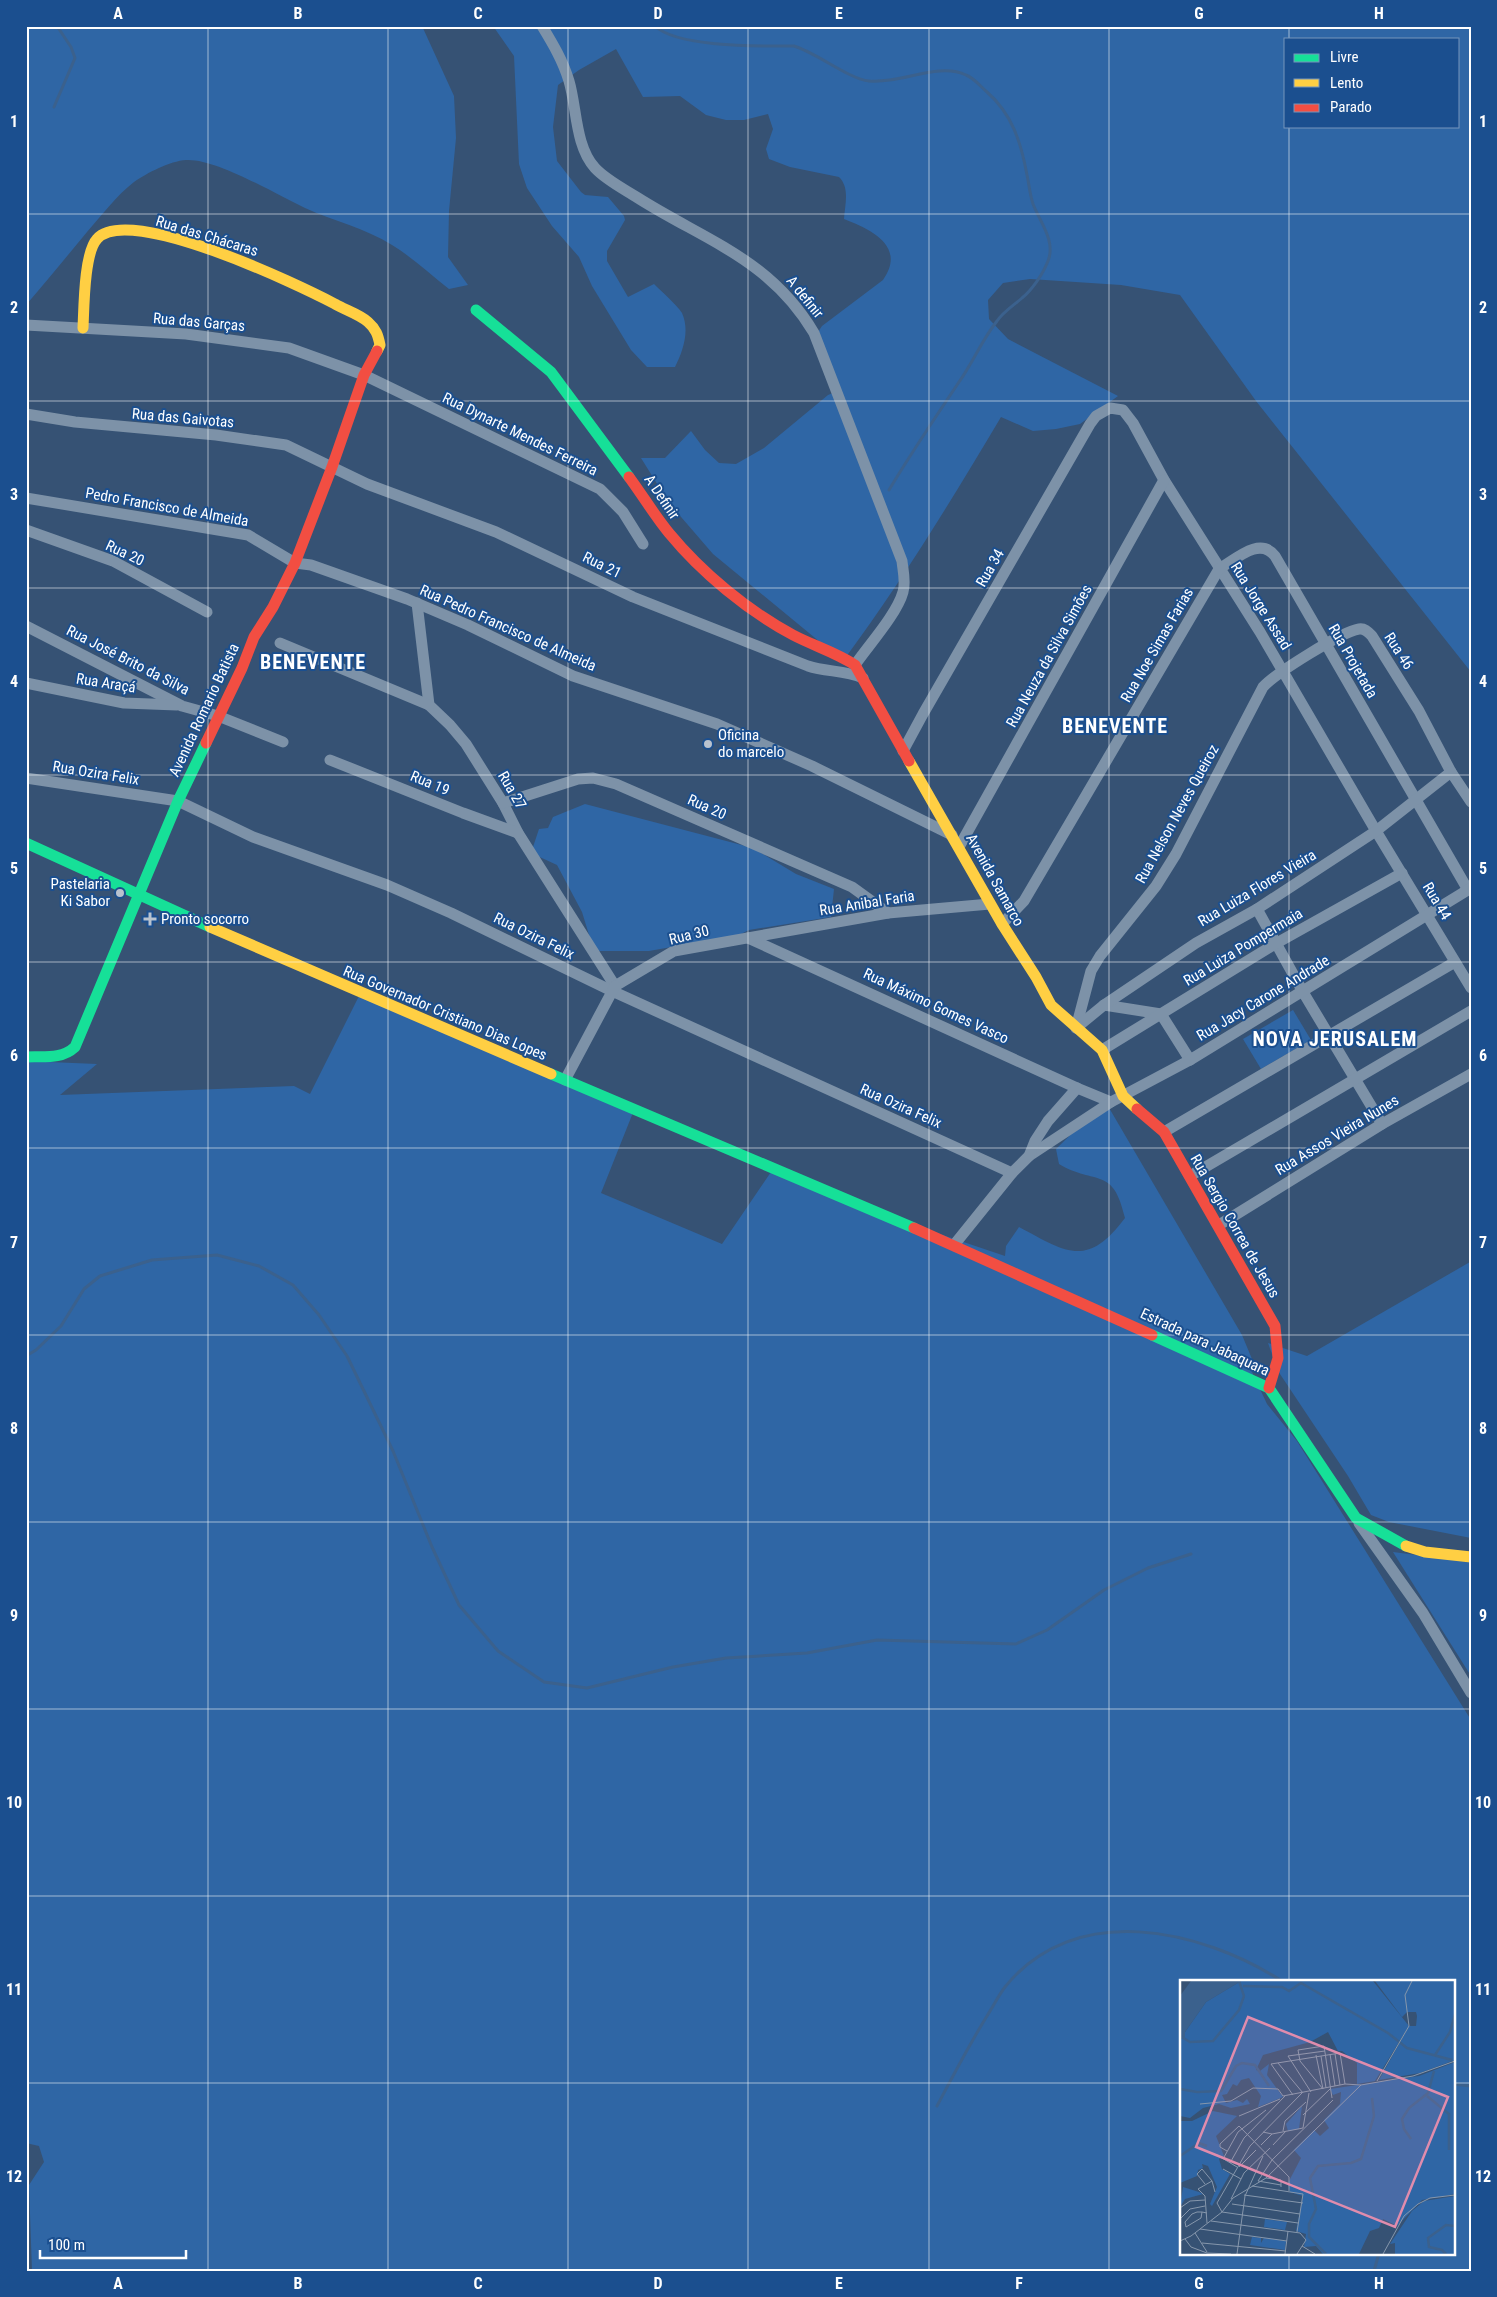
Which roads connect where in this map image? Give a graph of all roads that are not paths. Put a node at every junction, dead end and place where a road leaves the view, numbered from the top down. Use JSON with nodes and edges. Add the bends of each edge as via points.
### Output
{"nodes":[{"id":1,"x":542,"y":26,"type":"edge"},
{"id":2,"x":476,"y":310,"type":"dead end"},
{"id":3,"x":26,"y":325,"type":"edge"},
{"id":4,"x":83,"y":328,"type":"junction"},
{"id":5,"x":380,"y":339,"type":"joint"},
{"id":6,"x":364,"y":375,"type":"junction"},
{"id":7,"x":1110,"y":408,"type":"joint"},
{"id":8,"x":26,"y":414,"type":"edge"},
{"id":9,"x":332,"y":467,"type":"junction"},
{"id":10,"x":1164,"y":480,"type":"junction"},
{"id":11,"x":26,"y":498,"type":"edge"},
{"id":12,"x":26,"y":530,"type":"edge"},
{"id":13,"x":643,"y":544,"type":"dead end"},
{"id":14,"x":295,"y":563,"type":"junction"},
{"id":15,"x":1219,"y":569,"type":"junction"},
{"id":16,"x":417,"y":603,"type":"junction"},
{"id":17,"x":207,"y":612,"type":"dead end"},
{"id":18,"x":26,"y":626,"type":"edge"},
{"id":19,"x":280,"y":643,"type":"dead end"},
{"id":20,"x":1326,"y":645,"type":"junction"},
{"id":21,"x":855,"y":665,"type":"junction"},
{"id":22,"x":1283,"y":670,"type":"junction"},
{"id":23,"x":863,"y":678,"type":"junction"},
{"id":24,"x":26,"y":683,"type":"edge"},
{"id":25,"x":429,"y":705,"type":"junction"},
{"id":26,"x":182,"y":706,"type":"junction"},
{"id":27,"x":218,"y":716,"type":"junction"},
{"id":28,"x":283,"y":742,"type":"dead end"},
{"id":29,"x":903,"y":751,"type":"junction"},
{"id":30,"x":330,"y":760,"type":"dead end"},
{"id":31,"x":1451,"y":772,"type":"junction"},
{"id":32,"x":26,"y":778,"type":"edge"},
{"id":33,"x":1416,"y":800,"type":"junction"},
{"id":34,"x":178,"y":801,"type":"junction"},
{"id":35,"x":503,"y":802,"type":"junction"},
{"id":36,"x":1471,"y":802,"type":"edge"},
{"id":37,"x":1376,"y":831,"type":"junction"},
{"id":38,"x":518,"y":833,"type":"junction"},
{"id":39,"x":953,"y":836,"type":"junction"},
{"id":40,"x":26,"y":843,"type":"edge"},
{"id":41,"x":959,"y":846,"type":"junction"},
{"id":42,"x":1402,"y":873,"type":"junction"},
{"id":43,"x":1469,"y":889,"type":"edge"},
{"id":44,"x":139,"y":896,"type":"junction"},
{"id":45,"x":990,"y":904,"type":"junction"},
{"id":46,"x":1257,"y":909,"type":"junction"},
{"id":47,"x":888,"y":913,"type":"junction"},
{"id":48,"x":1428,"y":914,"type":"junction"},
{"id":49,"x":1002,"y":924,"type":"junction"},
{"id":50,"x":748,"y":938,"type":"junction"},
{"id":51,"x":1275,"y":944,"type":"junction"},
{"id":52,"x":1455,"y":962,"type":"junction"},
{"id":53,"x":613,"y":988,"type":"junction"},
{"id":54,"x":1471,"y":988,"type":"edge"},
{"id":55,"x":1303,"y":992,"type":"junction"},
{"id":56,"x":1104,"y":1006,"type":"junction"},
{"id":57,"x":1471,"y":1011,"type":"edge"},
{"id":58,"x":1161,"y":1014,"type":"junction"},
{"id":59,"x":1076,"y":1028,"type":"junction"},
{"id":60,"x":1328,"y":1035,"type":"junction"},
{"id":61,"x":1102,"y":1050,"type":"junction"},
{"id":62,"x":26,"y":1057,"type":"edge"},
{"id":63,"x":1190,"y":1060,"type":"junction"},
{"id":64,"x":1471,"y":1074,"type":"edge"},
{"id":65,"x":1353,"y":1079,"type":"junction"},
{"id":66,"x":566,"y":1080,"type":"junction"},
{"id":67,"x":1076,"y":1088,"type":"junction"},
{"id":68,"x":1123,"y":1096,"type":"junction"},
{"id":69,"x":1111,"y":1102,"type":"junction"},
{"id":70,"x":1382,"y":1124,"type":"junction"},
{"id":71,"x":1164,"y":1132,"type":"junction"},
{"id":72,"x":1029,"y":1156,"type":"junction"},
{"id":73,"x":1012,"y":1173,"type":"junction"},
{"id":74,"x":1190,"y":1176,"type":"junction"},
{"id":75,"x":855,"y":1202,"type":"joint"},
{"id":76,"x":1219,"y":1225,"type":"junction"},
{"id":77,"x":954,"y":1245,"type":"junction"},
{"id":78,"x":1269,"y":1388,"type":"junction"},
{"id":79,"x":1356,"y":1518,"type":"junction"},
{"id":80,"x":1471,"y":1557,"type":"edge"},
{"id":81,"x":1471,"y":1693,"type":"edge"}],
"edges":[{"from":1,"to":21,"type":"street","name":"A definir","via":[[565,66],[582,144],[592,166],[653,207],[734,251],[761,270],[786,294],[814,333],[902,561],[903,592],[897,607]]},
{"from":2,"to":21,"type":"street","name":"A Definir","via":[[551,372],[669,533],[725,588],[793,635]]},
{"from":3,"to":4,"type":"street","name":"Rua das Garças"},
{"from":4,"to":5,"type":"street","name":"Rua das Chácaras","via":[[93,245],[97,238],[109,231],[131,230],[224,254],[272,272],[367,321],[374,326]]},
{"from":4,"to":6,"type":"street","name":"Rua das Garças","via":[[255,342],[289,348]]},
{"from":5,"to":6,"type":"street","name":"Avenida Romario Batista"},
{"from":6,"to":9,"type":"street","name":"Avenida Romario Batista"},
{"from":6,"to":13,"type":"street","name":"Rua Dynarte Mendes Ferreira","via":[[600,490],[622,512]]},
{"from":7,"to":10,"type":"street","name":"Rua Jorge Assad","via":[[1123,410],[1128,415]]},
{"from":7,"to":29,"type":"street","name":"Rua 34","via":[[1090,424]]},
{"from":8,"to":9,"type":"street","name":"Rua das Gaivotas","via":[[126,428],[273,442],[296,448]]},
{"from":9,"to":14,"type":"street","name":"Avenida Romario Batista"},
{"from":9,"to":23,"type":"street","name":"Rua 21","via":[[391,494],[496,532],[632,597],[812,668],[849,672]]},
{"from":10,"to":15,"type":"street","name":"Rua Jorge Assad"},
{"from":10,"to":41,"type":"street","name":"Rua Neuza da Silva Simões"},
{"from":11,"to":14,"type":"street","name":"Pedro Francisco de Almeida","via":[[248,534]]},
{"from":12,"to":17,"type":"street","name":"Rua 20","via":[[113,561]]},
{"from":14,"to":16,"type":"street","name":"Rua Pedro Francisco de Almeida","via":[[311,565]]},
{"from":14,"to":27,"type":"street","name":"Avenida Romario Batista","via":[[254,637]]},
{"from":15,"to":20,"type":"street","name":"Rua Projetada","via":[[1257,548],[1270,550]]},
{"from":15,"to":22,"type":"street","name":"Rua Jorge Assad"},
{"from":15,"to":49,"type":"street","name":"Rua Noe Simas Farias","via":[[1024,901]]},
{"from":16,"to":25,"type":"street"},
{"from":16,"to":39,"type":"street","name":"Rua Pedro Francisco de Almeida","via":[[573,676],[717,724],[812,766]]},
{"from":18,"to":26,"type":"street","name":"Rua José Brito da Silva"},
{"from":19,"to":25,"type":"street"},
{"from":20,"to":22,"type":"street","name":"Rua 46"},
{"from":20,"to":31,"type":"street","name":"Rua 46","via":[[1353,631],[1366,630],[1419,711]]},
{"from":20,"to":33,"type":"street","name":"Rua Projetada"},
{"from":21,"to":23,"type":"street","name":"Avenida Samarco"},
{"from":22,"to":37,"type":"street","name":"Rua Jorge Assad"},
{"from":22,"to":59,"type":"street","name":"Rua Nelson Neves Queiroz","via":[[1263,687],[1156,886],[1091,971]]},
{"from":23,"to":29,"type":"street","name":"Avenida Samarco"},
{"from":24,"to":26,"type":"street","name":"Rua Araçá","via":[[124,703]]},
{"from":25,"to":35,"type":"street","name":"Rua 27","via":[[466,744]]},
{"from":26,"to":27,"type":"street","name":"Rua José Brito da Silva"},
{"from":27,"to":28,"type":"street","name":"Rua José Brito da Silva"},
{"from":27,"to":34,"type":"street","name":"Avenida Romario Batista"},
{"from":29,"to":39,"type":"street","name":"Avenida Samarco"},
{"from":30,"to":38,"type":"street","name":"Rua 19"},
{"from":31,"to":33,"type":"street","name":"Rua Luiza Flores Vieira"},
{"from":31,"to":36,"type":"street"},
{"from":32,"to":34,"type":"street","name":"Rua Ozira Felix"},
{"from":33,"to":37,"type":"street","name":"Rua Luiza Flores Vieira"},
{"from":33,"to":43,"type":"street","name":"Rua Projetada"},
{"from":34,"to":44,"type":"street","name":"Avenida Romario Batista"},
{"from":34,"to":53,"type":"street","name":"Rua Ozira Felix","via":[[253,837],[386,885]]},
{"from":35,"to":38,"type":"street","name":"Rua 27"},
{"from":35,"to":47,"type":"street","name":"Rua 20","via":[[578,779],[593,778],[616,784],[852,887]]},
{"from":37,"to":42,"type":"street","name":"Rua 44"},
{"from":37,"to":46,"type":"street","name":"Rua Luiza Flores Vieira"},
{"from":38,"to":53,"type":"street","name":"Rua 27"},
{"from":39,"to":41,"type":"street","name":"Avenida Samarco"},
{"from":40,"to":44,"type":"street","name":"Rua Governador Cristiano Dias Lopes"},
{"from":41,"to":45,"type":"street","name":"Avenida Samarco"},
{"from":42,"to":48,"type":"street","name":"Rua 44"},
{"from":42,"to":51,"type":"street","name":"Rua Luiza Pompermaia"},
{"from":43,"to":48,"type":"street","name":"Rua Jacy Carone Andrade"},
{"from":44,"to":62,"type":"street","name":"Avenida Romario Batista","via":[[75,1047],[62,1056]]},
{"from":44,"to":66,"type":"street","name":"Rua Governador Cristiano Dias Lopes"},
{"from":45,"to":47,"type":"street","name":"Rua Anibal Faria"},
{"from":45,"to":49,"type":"street","name":"Avenida Samarco"},
{"from":46,"to":51,"type":"street"},
{"from":46,"to":56,"type":"street","name":"Rua Luiza Flores Vieira","via":[[1196,943]]},
{"from":47,"to":50,"type":"street","name":"Rua Anibal Faria"},
{"from":48,"to":52,"type":"street","name":"Rua 44"},
{"from":48,"to":55,"type":"street","name":"Rua Jacy Carone Andrade"},
{"from":49,"to":59,"type":"street","name":"Avenida Samarco","via":[[1051,1005]]},
{"from":50,"to":53,"type":"street","name":"Rua 30","via":[[674,951]]},
{"from":50,"to":67,"type":"street","name":"Rua Máximo Gomes Vasco"},
{"from":51,"to":55,"type":"street"},
{"from":51,"to":58,"type":"street","name":"Rua Luiza Pompermaia"},
{"from":52,"to":54,"type":"street","name":"Rua 44"},
{"from":52,"to":60,"type":"street"},
{"from":53,"to":66,"type":"street"},
{"from":53,"to":73,"type":"street","name":"Rua Ozira Felix"},
{"from":55,"to":60,"type":"street"},
{"from":55,"to":63,"type":"street","name":"Rua Jacy Carone Andrade"},
{"from":56,"to":58,"type":"street"},
{"from":56,"to":59,"type":"street","name":"Rua Luiza Flores Vieira"},
{"from":57,"to":65,"type":"street"},
{"from":58,"to":61,"type":"street","name":"Rua Luiza Pompermaia"},
{"from":58,"to":63,"type":"street"},
{"from":59,"to":61,"type":"street","name":"Avenida Samarco"},
{"from":60,"to":65,"type":"street"},
{"from":60,"to":71,"type":"street"},
{"from":61,"to":68,"type":"street","name":"Avenida Samarco"},
{"from":63,"to":68,"type":"street","name":"Rua Jacy Carone Andrade"},
{"from":64,"to":70,"type":"street","name":"Rua Assos Vieira Nunes"},
{"from":65,"to":70,"type":"street"},
{"from":65,"to":74,"type":"street"},
{"from":66,"to":75,"type":"street","name":"Rua Governador Cristiano Dias Lopes"},
{"from":67,"to":69,"type":"street","name":"Rua Máximo Gomes Vasco"},
{"from":67,"to":72,"type":"street","via":[[1048,1121]]},
{"from":68,"to":69,"type":"street","name":"Rua Jacy Carone Andrade"},
{"from":68,"to":71,"type":"street","name":"Rua Sergio Correa de Jesus"},
{"from":69,"to":72,"type":"street"},
{"from":70,"to":76,"type":"street","name":"Rua Assos Vieira Nunes"},
{"from":71,"to":74,"type":"street","name":"Rua Sergio Correa de Jesus"},
{"from":72,"to":73,"type":"street"},
{"from":73,"to":77,"type":"street"},
{"from":74,"to":76,"type":"street","name":"Rua Sergio Correa de Jesus"},
{"from":75,"to":77,"type":"street","name":"Estrada para Jabaquara"},
{"from":76,"to":78,"type":"street","name":"Rua Sergio Correa de Jesus","via":[[1275,1326],[1280,1358]]},
{"from":77,"to":78,"type":"street","name":"Estrada para Jabaquara"},
{"from":78,"to":79,"type":"street","name":"Estrada para Jabaquara"},
{"from":79,"to":80,"type":"street","name":"Estrada para Jabaquara","via":[[1400,1544],[1425,1552]]},
{"from":79,"to":81,"type":"street","via":[[1423,1614]]}]}
